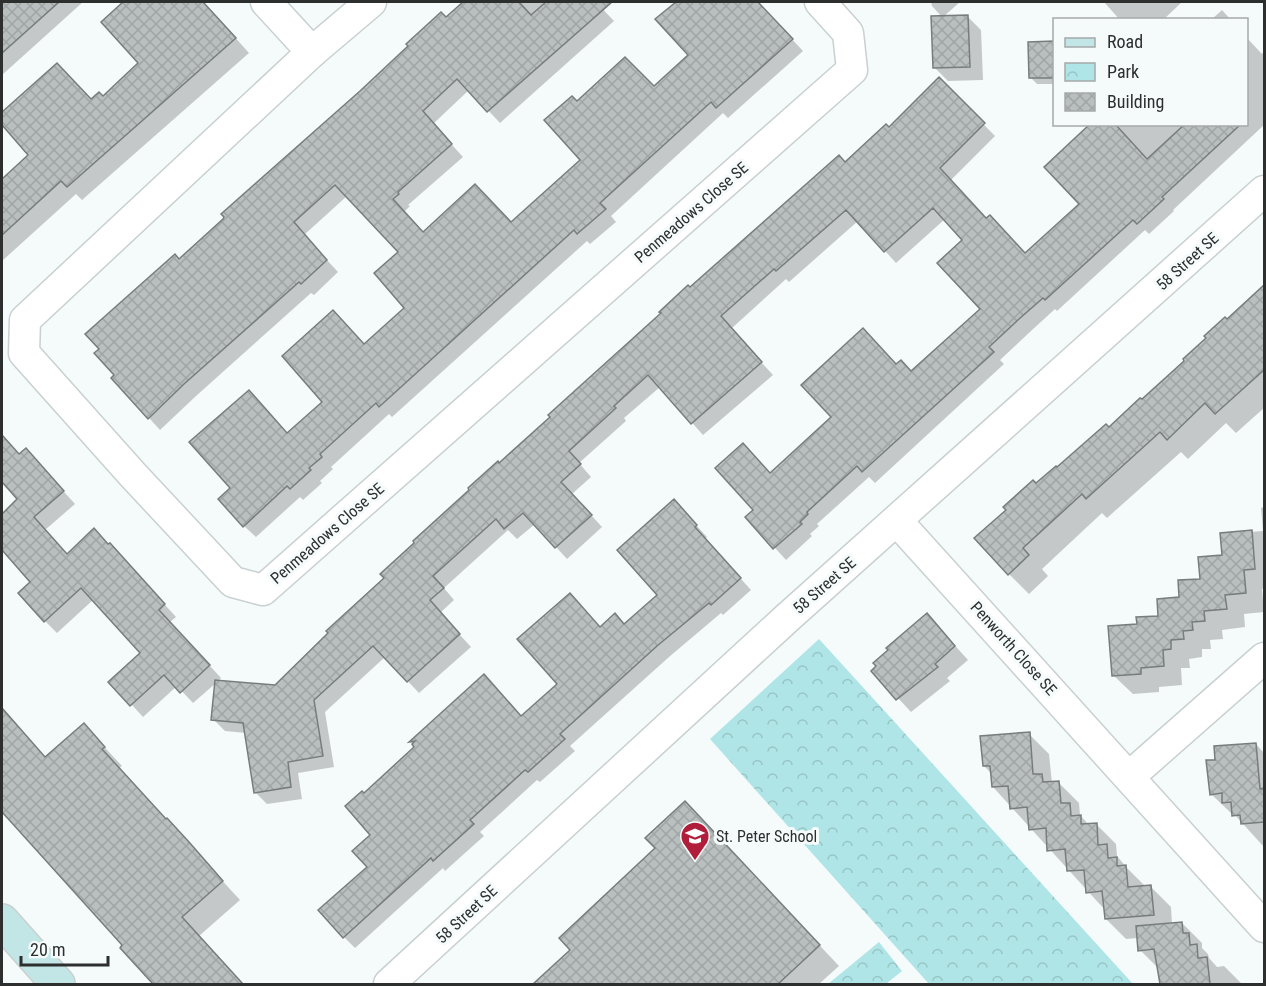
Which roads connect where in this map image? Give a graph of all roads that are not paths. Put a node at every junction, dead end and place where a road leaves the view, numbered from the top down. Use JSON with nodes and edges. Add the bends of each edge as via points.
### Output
{"nodes":[{"id":1,"x":266,"y":2,"type":"edge"},
{"id":2,"x":371,"y":2,"type":"edge"},
{"id":3,"x":820,"y":2,"type":"edge"},
{"id":4,"x":312,"y":52,"type":"junction"},
{"id":5,"x":1264,"y":191,"type":"edge"},
{"id":6,"x":897,"y":521,"type":"junction"},
{"id":7,"x":1264,"y":658,"type":"edge"},
{"id":8,"x":1130,"y":776,"type":"junction"},
{"id":9,"x":2,"y":921,"type":"edge"},
{"id":10,"x":1264,"y":927,"type":"edge"},
{"id":11,"x":58,"y":984,"type":"edge"},
{"id":12,"x":389,"y":984,"type":"edge"}],
"edges":[{"from":1,"to":4,"type":"street"},
{"from":2,"to":4,"type":"street","name":"Penmeadows Close SE"},
{"from":3,"to":4,"type":"street","name":"Penmeadows Close SE","via":[[848,33],[852,70],[263,590],[233,582],[24,353],[25,320]]},
{"from":5,"to":6,"type":"street","name":"58 Street SE"},
{"from":6,"to":8,"type":"street","name":"Penworth Close SE"},
{"from":6,"to":12,"type":"street","name":"58 Street SE"},
{"from":7,"to":8,"type":"street"},
{"from":8,"to":10,"type":"street","name":"Penworth Close SE"},
{"from":9,"to":11,"type":"street"}]}
